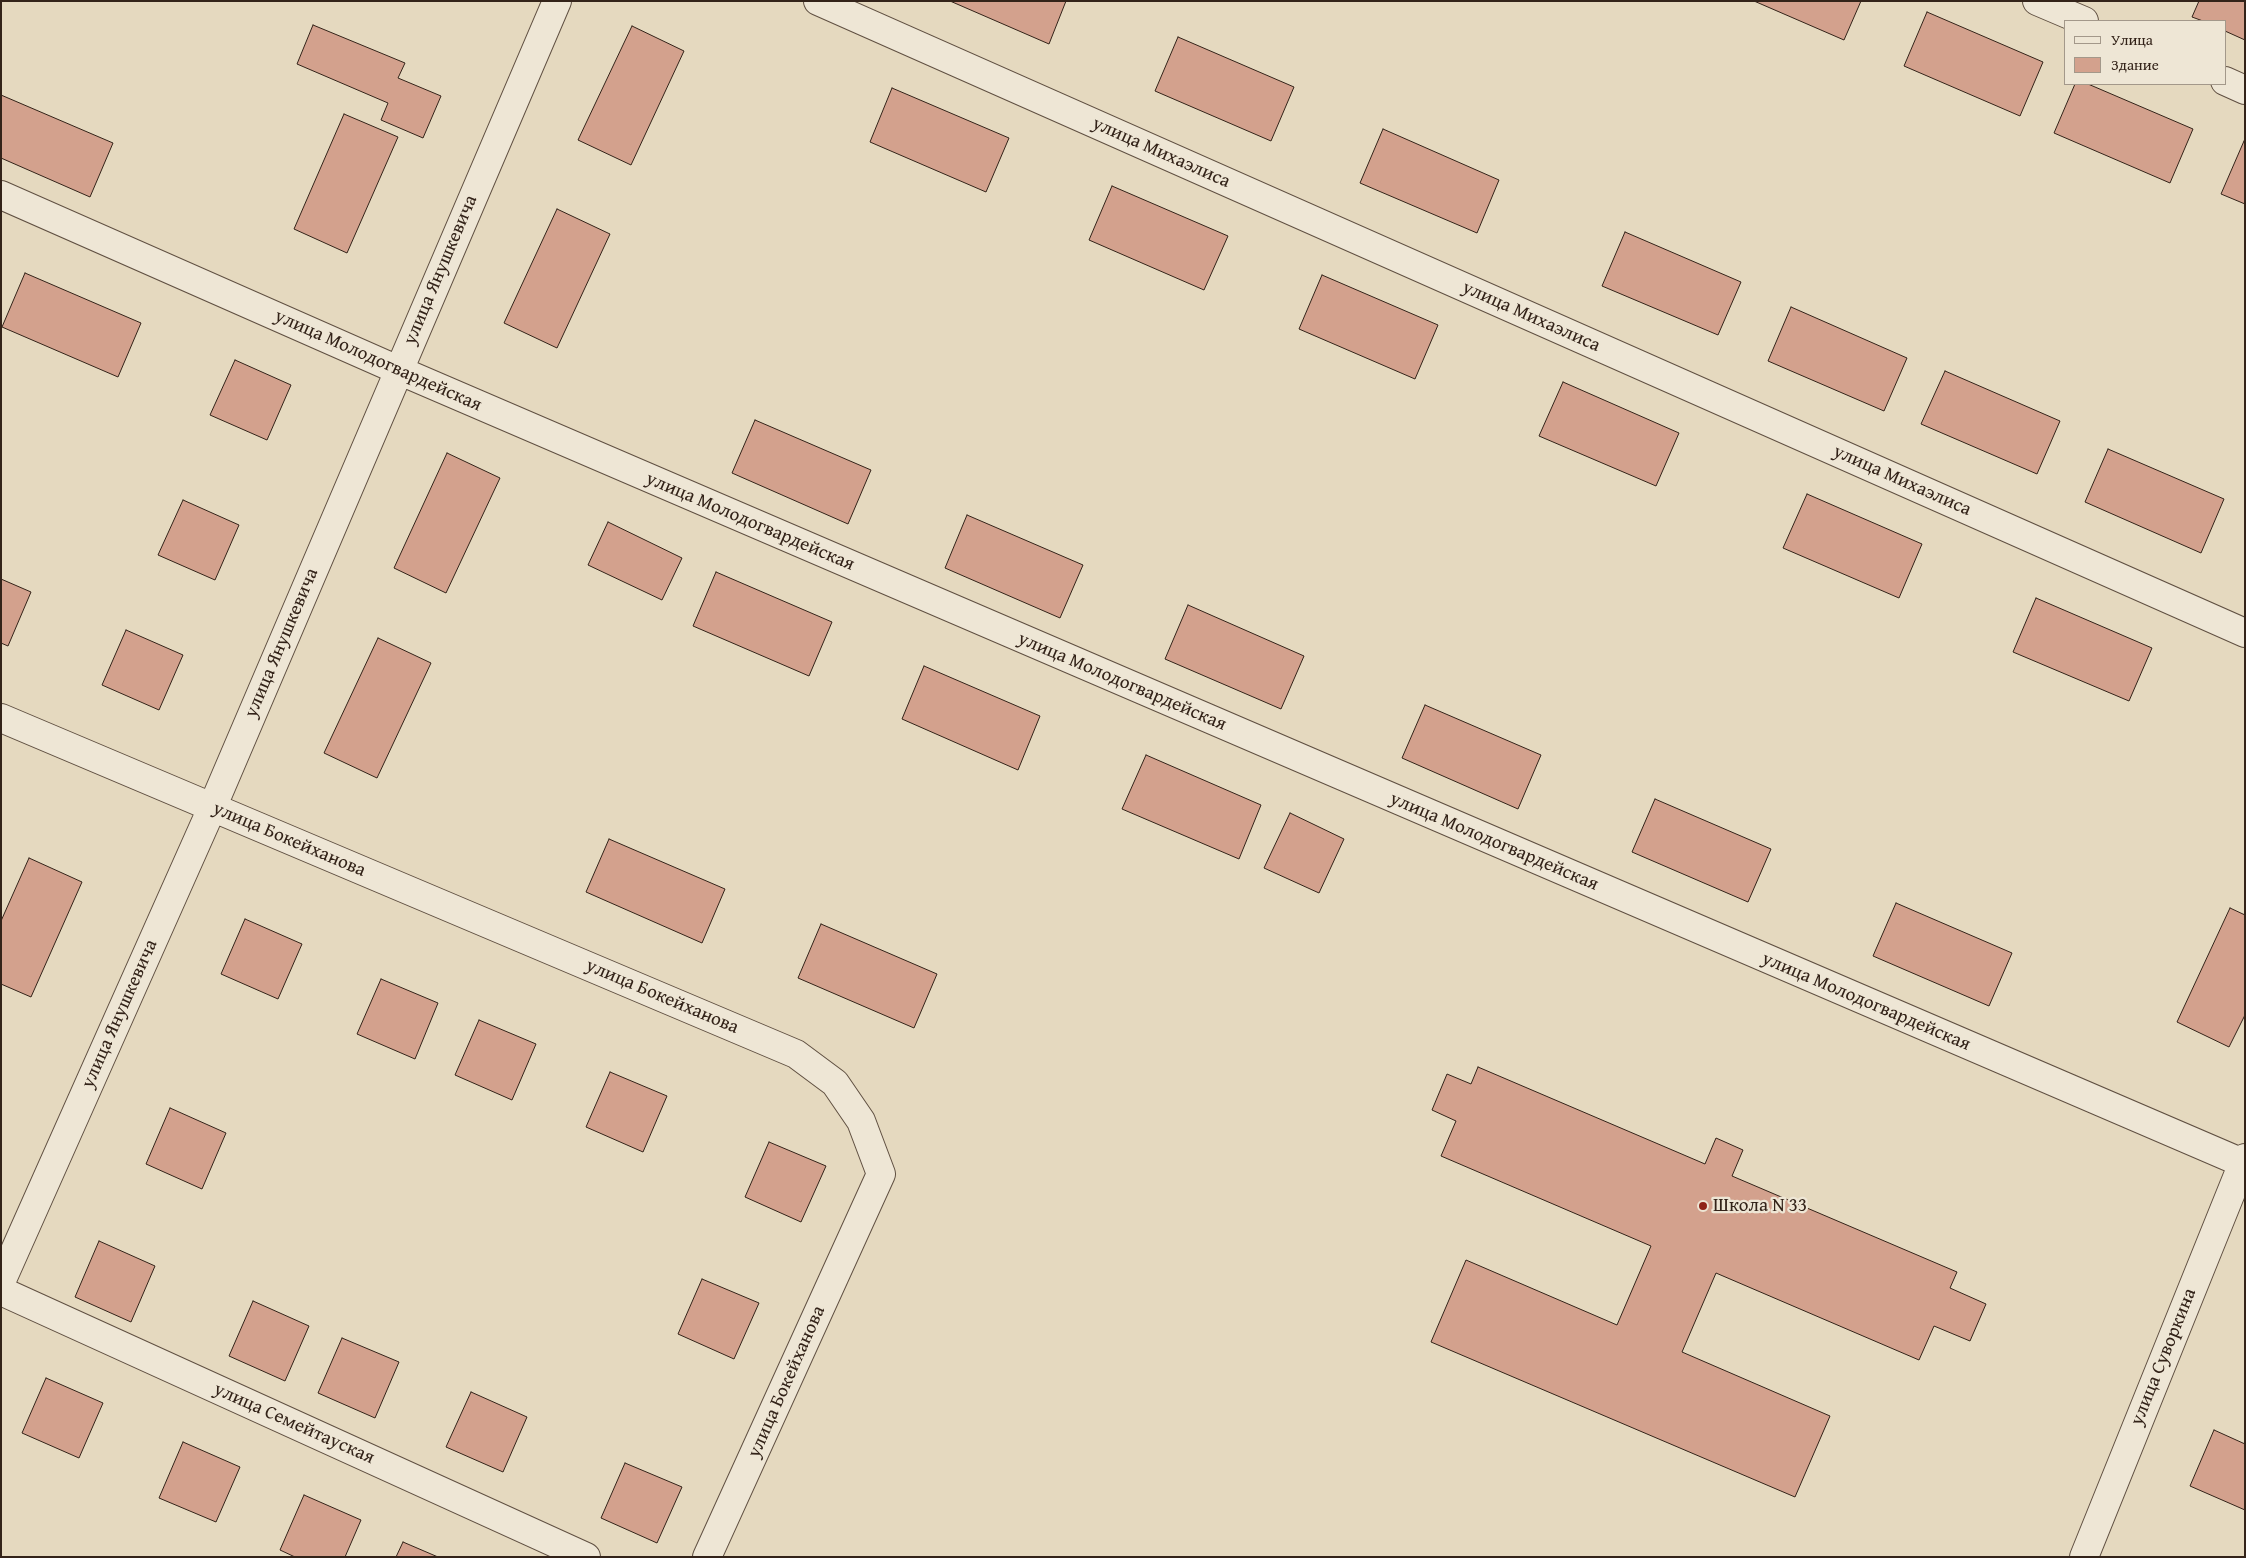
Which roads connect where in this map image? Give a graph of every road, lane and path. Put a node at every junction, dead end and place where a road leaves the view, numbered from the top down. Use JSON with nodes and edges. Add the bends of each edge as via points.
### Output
{"nodes":[{"id":1,"x":557,"y":1,"type":"edge"},
{"id":2,"x":818,"y":1,"type":"edge"},
{"id":3,"x":2037,"y":1,"type":"edge"},
{"id":4,"x":2082,"y":20,"type":"edge"},
{"id":5,"x":2226,"y":81,"type":"edge"},
{"id":6,"x":2245,"y":90,"type":"edge"},
{"id":7,"x":1,"y":195,"type":"edge"},
{"id":8,"x":398,"y":370,"type":"junction"},
{"id":9,"x":2245,"y":633,"type":"edge"},
{"id":10,"x":1,"y":718,"type":"edge"},
{"id":11,"x":212,"y":808,"type":"junction"},
{"id":12,"x":2244,"y":1162,"type":"edge"},
{"id":13,"x":1,"y":1282,"type":"edge"},
{"id":14,"x":1,"y":1291,"type":"edge"},
{"id":15,"x":586,"y":1557,"type":"edge"},
{"id":16,"x":707,"y":1557,"type":"edge"},
{"id":17,"x":2084,"y":1557,"type":"edge"}],
"edges":[{"from":1,"to":8,"type":"street","name":"улица Янушкевича"},
{"from":2,"to":9,"type":"street","name":"улица Михаэлиса"},
{"from":3,"to":4,"type":"street"},
{"from":5,"to":6,"type":"street"},
{"from":7,"to":8,"type":"street","name":"улица Молодогвардейская"},
{"from":8,"to":11,"type":"street","name":"улица Янушкевича"},
{"from":8,"to":12,"type":"street","name":"улица Молодогвардейская"},
{"from":10,"to":11,"type":"street","name":"улица Бокейханова"},
{"from":11,"to":13,"type":"street","name":"улица Янушкевича"},
{"from":11,"to":16,"type":"street","name":"улица Бокейханова","via":[[796,1054],[835,1084],[861,1121],[881,1174]]},
{"from":12,"to":17,"type":"street","name":"улица Суворкина"},
{"from":14,"to":15,"type":"street","name":"улица Семейтауская"}]}
